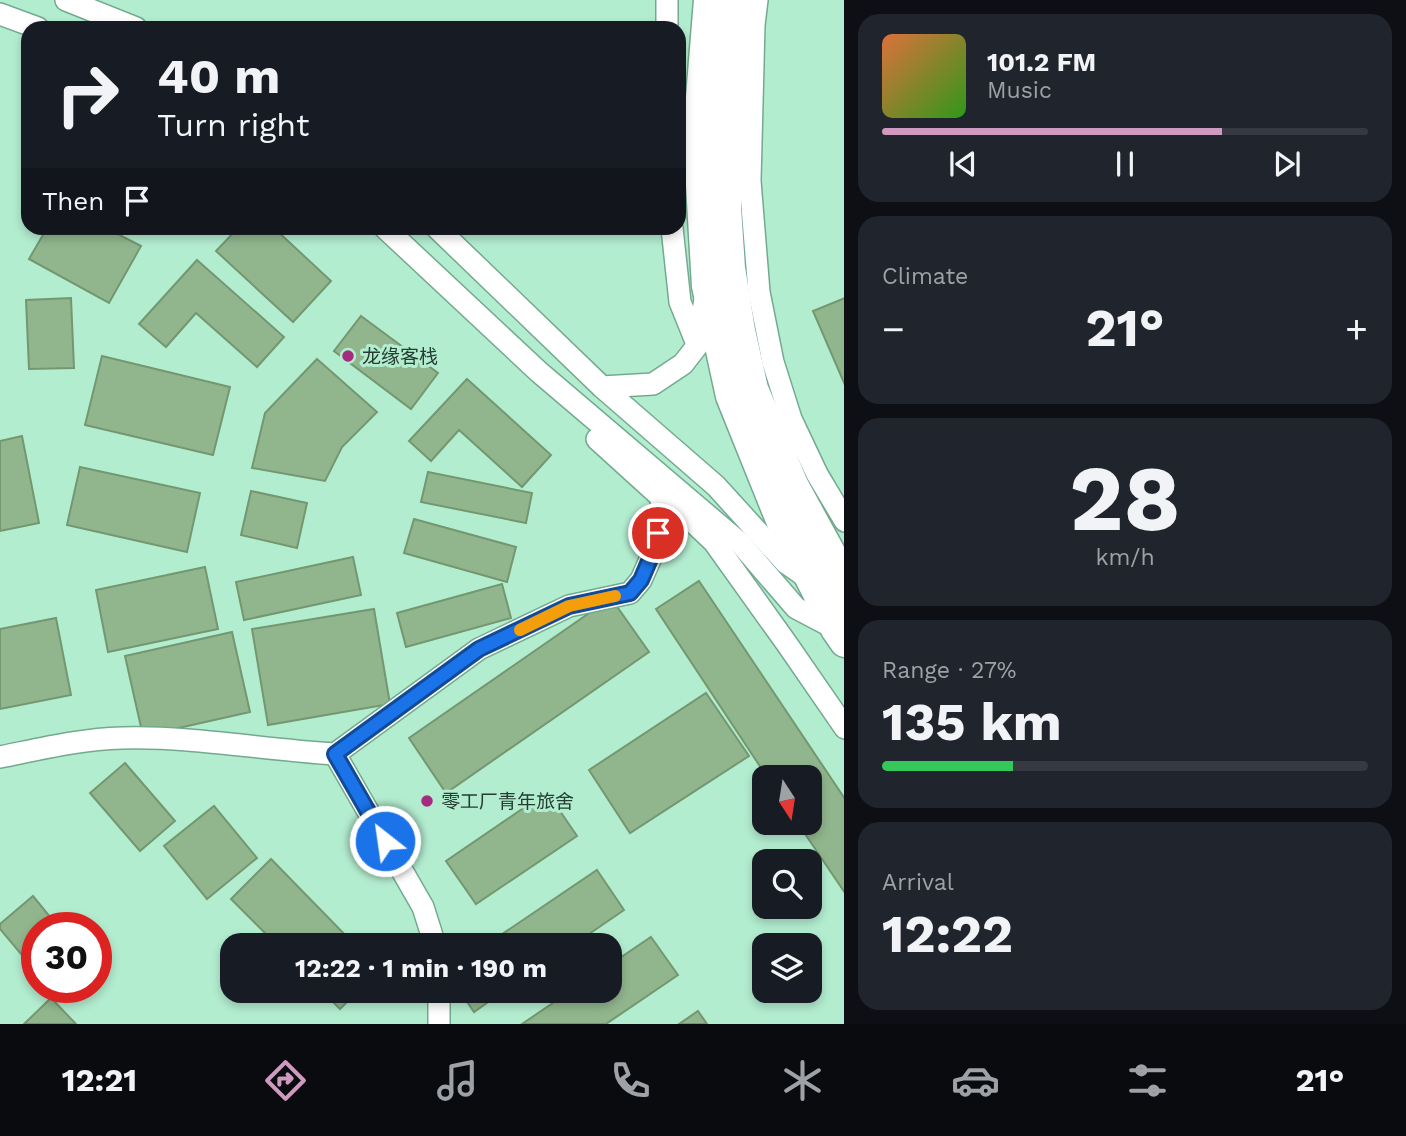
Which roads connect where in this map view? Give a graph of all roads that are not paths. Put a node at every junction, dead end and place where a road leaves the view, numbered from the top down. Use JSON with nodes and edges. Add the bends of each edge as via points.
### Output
{"nodes":[{"id":1,"x":65,"y":0,"type":"edge"},
{"id":2,"x":667,"y":0,"type":"edge"},
{"id":3,"x":709,"y":0,"type":"edge"},
{"id":4,"x":736,"y":0,"type":"edge"},
{"id":5,"x":757,"y":0,"type":"edge"},
{"id":6,"x":0,"y":14,"type":"edge"},
{"id":7,"x":118,"y":21,"type":"edge"},
{"id":8,"x":667,"y":21,"type":"edge"},
{"id":9,"x":21,"y":22,"type":"edge"},
{"id":10,"x":392,"y":235,"type":"edge"},
{"id":11,"x":445,"y":235,"type":"edge"},
{"id":12,"x":673,"y":235,"type":"edge"},
{"id":13,"x":477,"y":265,"type":"junction"},
{"id":14,"x":706,"y":286,"type":"junction"},
{"id":15,"x":452,"y":291,"type":"junction"},
{"id":16,"x":697,"y":346,"type":"junction"},
{"id":17,"x":539,"y":372,"type":"junction"},
{"id":18,"x":602,"y":387,"type":"junction"},
{"id":19,"x":662,"y":498,"type":"junction"},
{"id":20,"x":844,"y":521,"type":"edge"},
{"id":21,"x":811,"y":580,"type":"junction"},
{"id":22,"x":844,"y":580,"type":"edge"},
{"id":23,"x":842,"y":625,"type":"edge"},
{"id":24,"x":844,"y":728,"type":"edge"},
{"id":25,"x":335,"y":754,"type":"junction"},
{"id":26,"x":0,"y":757,"type":"edge"},
{"id":27,"x":431,"y":933,"type":"edge"},
{"id":28,"x":439,"y":1003,"type":"edge"},
{"id":29,"x":439,"y":1024,"type":"edge"}],
"edges":[{"from":1,"to":7,"type":"street"},
{"from":2,"to":8,"type":"street"},
{"from":3,"to":14,"type":"highway","via":[[698,134]]},
{"from":4,"to":22,"type":"highway","via":[[726,127],[726,208],[740,331],[753,389],[793,485]]},
{"from":5,"to":20,"type":"street","via":[[750,181],[759,292],[773,362],[791,419]]},
{"from":6,"to":9,"type":"street"},
{"from":10,"to":15,"type":"street"},
{"from":11,"to":13,"type":"street"},
{"from":12,"to":16,"type":"street","via":[[680,302]]},
{"from":13,"to":15,"type":"street"},
{"from":13,"to":18,"type":"street"},
{"from":14,"to":16,"type":"street"},
{"from":14,"to":21,"type":"highway","via":[[731,396],[780,520]]},
{"from":15,"to":17,"type":"street"},
{"from":16,"to":18,"type":"street","via":[[683,363],[653,384]]},
{"from":17,"to":19,"type":"street","via":[[550,396]]},
{"from":17,"to":23,"type":"street","via":[[740,543],[796,608]]},
{"from":18,"to":21,"type":"street","via":[[716,486],[786,563]]},
{"from":19,"to":24,"type":"street","via":[[714,542]]},
{"from":19,"to":25,"type":"street","via":[[653,552],[630,593],[569,606],[479,649]]},
{"from":21,"to":23,"type":"highway"},
{"from":25,"to":26,"type":"street","via":[[129,738]]},
{"from":25,"to":27,"type":"street","via":[[423,907]]},
{"from":28,"to":29,"type":"street"}]}
